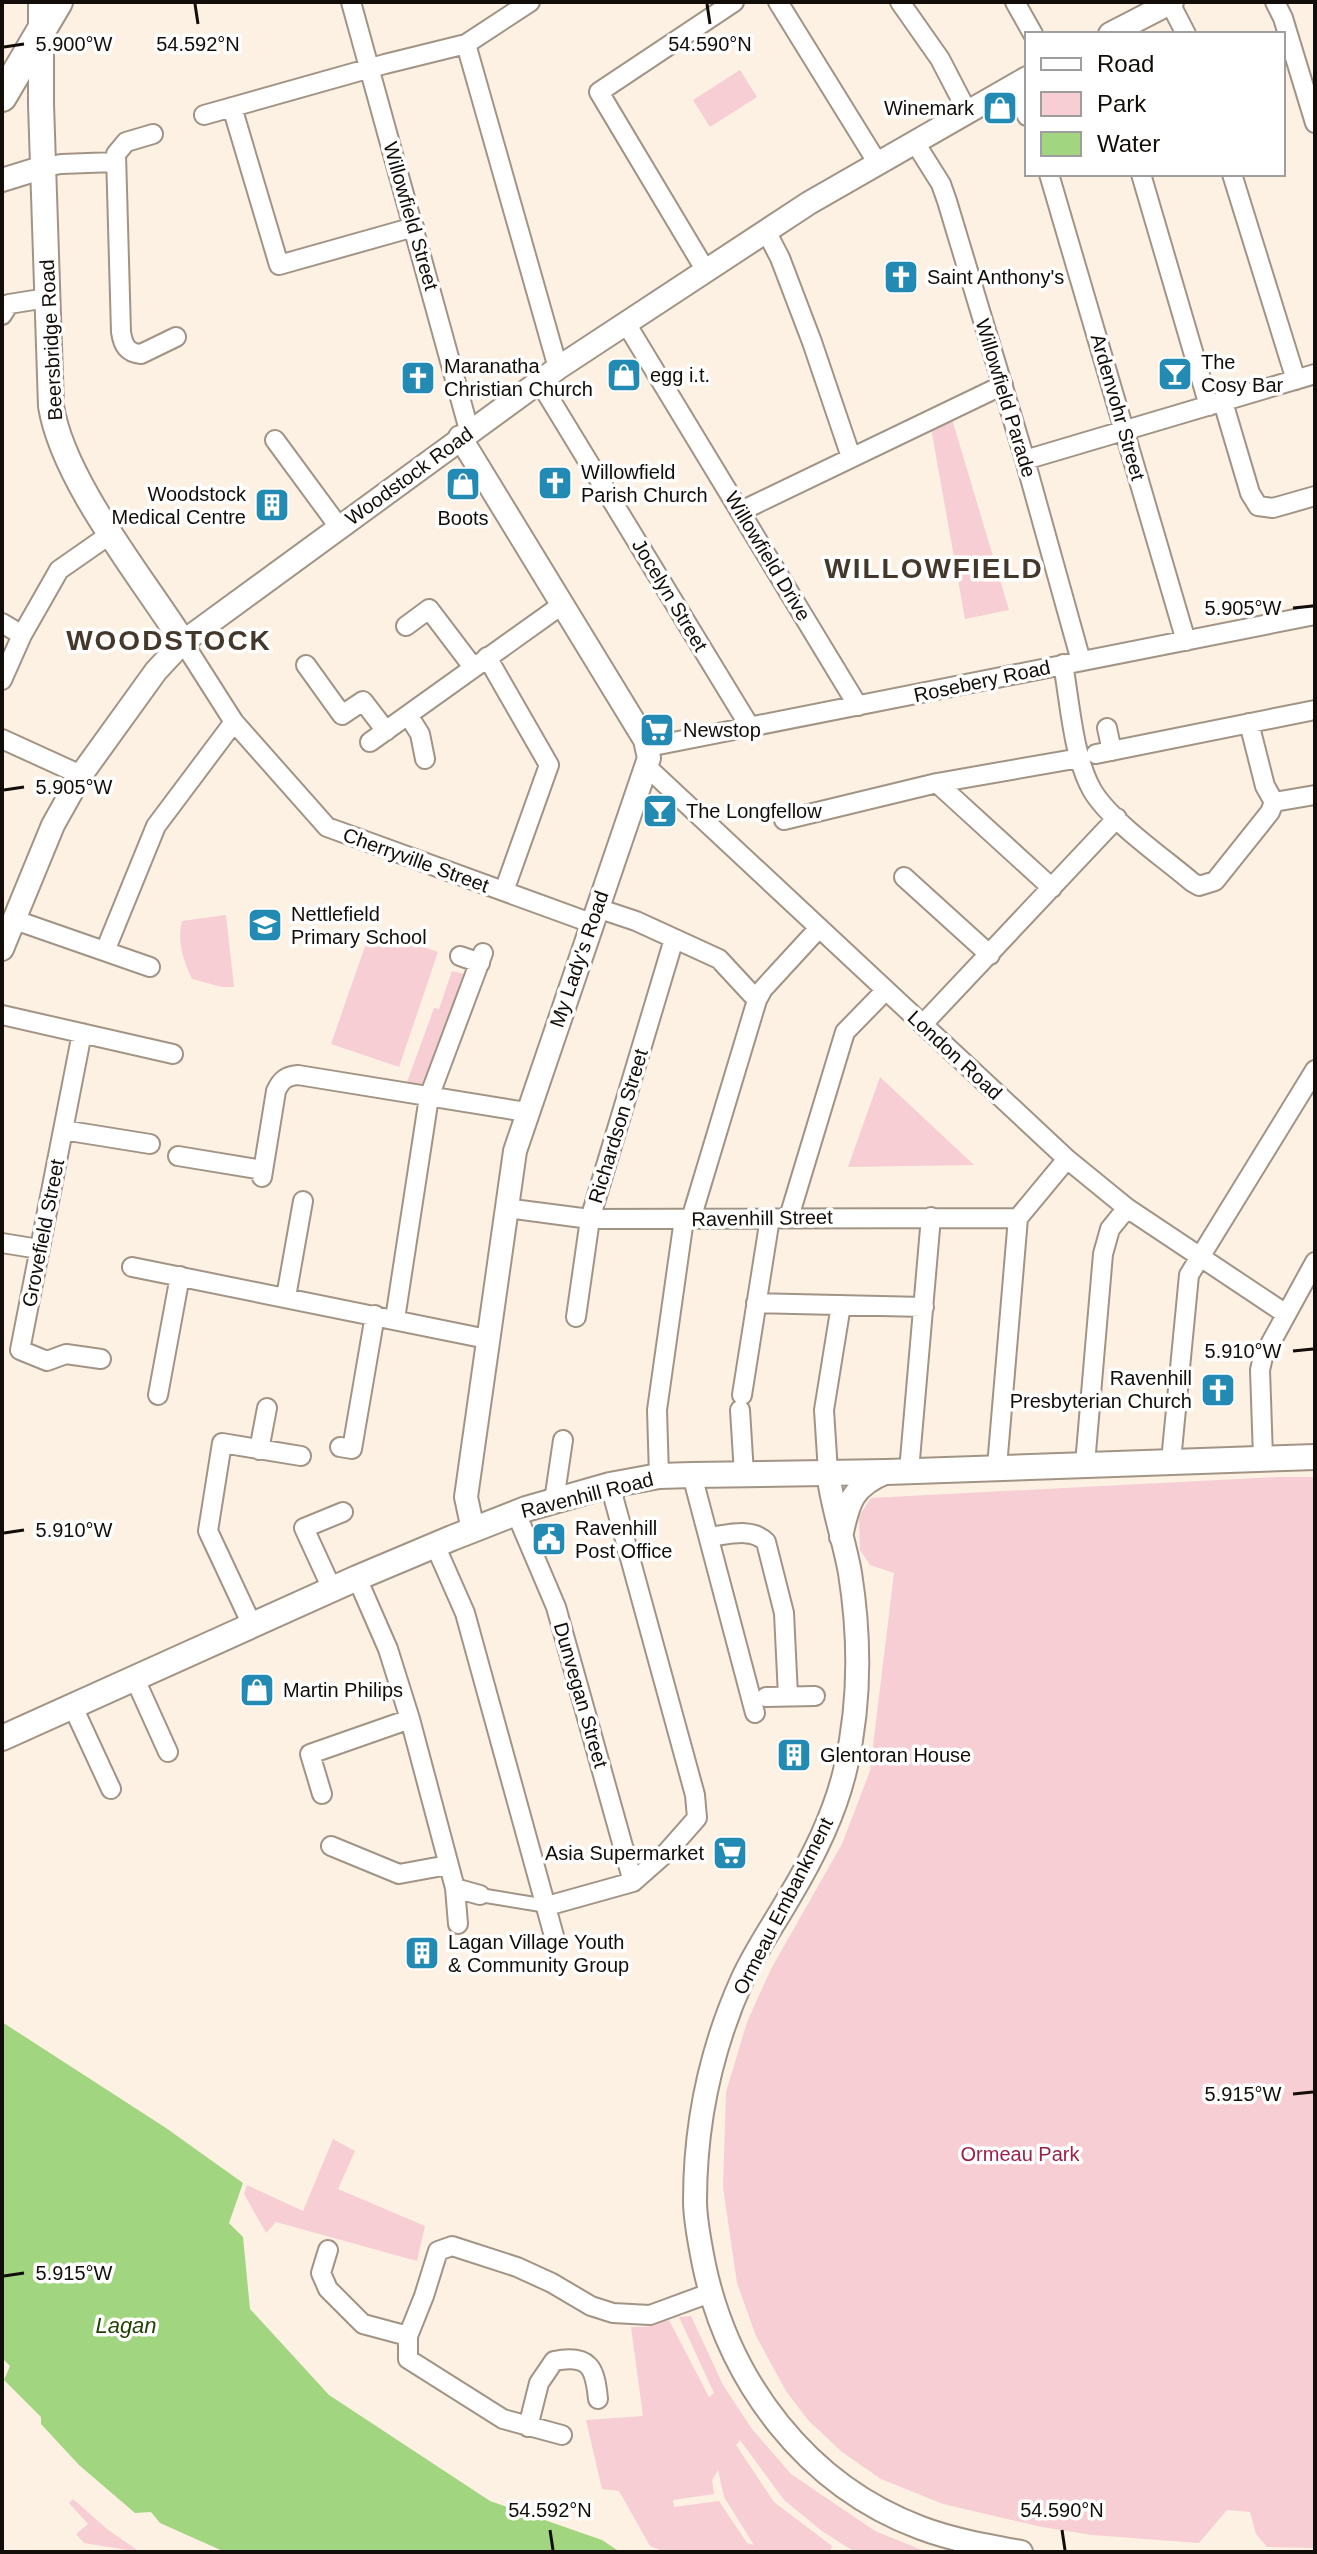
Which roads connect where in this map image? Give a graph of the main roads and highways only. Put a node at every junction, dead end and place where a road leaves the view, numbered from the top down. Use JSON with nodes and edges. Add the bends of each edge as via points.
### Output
{"nodes":[{"id":1,"x":41,"y":2,"type":"edge"},
{"id":2,"x":58,"y":2,"type":"edge"},
{"id":3,"x":40,"y":33,"type":"junction"},
{"id":4,"x":5,"y":86,"type":"edge"},
{"id":5,"x":183,"y":642,"type":"road end"},
{"id":6,"x":1315,"y":1457,"type":"edge"},
{"id":7,"x":2,"y":1738,"type":"edge"}],
"edges":[{"from":1,"to":3,"type":"main road","name":"Beersbridge Road"},
{"from":2,"to":3,"type":"main road"},
{"from":3,"to":4,"type":"main road"},
{"from":3,"to":5,"type":"main road","name":"Beersbridge Road","via":[[54,426],[78,479]]},
{"from":6,"to":7,"type":"main road","name":"Ravenhill Road","via":[[659,1476],[610,1485],[435,1545]]}]}
